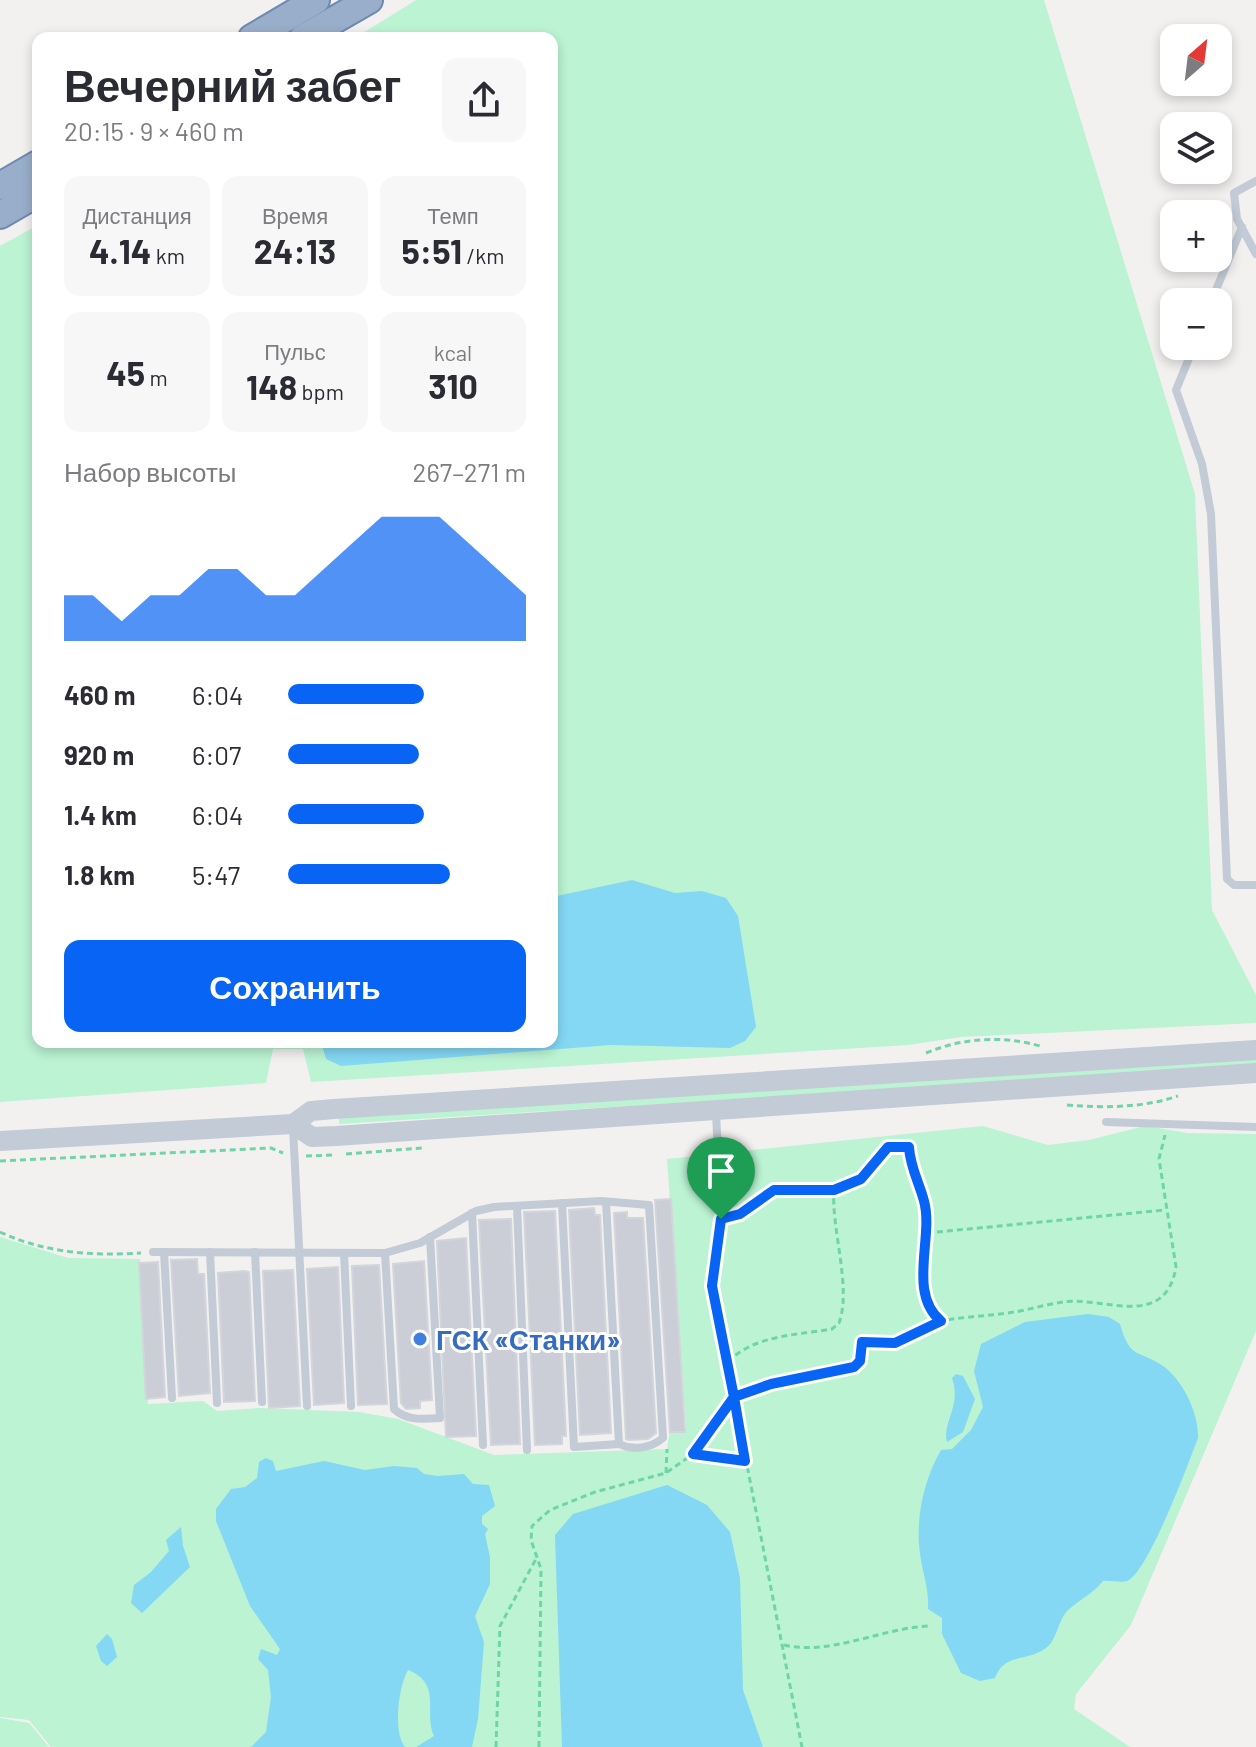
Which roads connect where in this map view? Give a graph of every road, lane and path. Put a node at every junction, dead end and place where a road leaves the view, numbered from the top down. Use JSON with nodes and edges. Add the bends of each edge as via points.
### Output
{"nodes":[{"id":1,"x":316,"y":0,"type":"edge"},
{"id":2,"x":369,"y":0,"type":"edge"},
{"id":3,"x":262,"y":32,"type":"edge"},
{"id":4,"x":313,"y":32,"type":"edge"},
{"id":5,"x":32,"y":167,"type":"edge"},
{"id":6,"x":1256,"y":181,"type":"edge"},
{"id":7,"x":0,"y":186,"type":"edge"},
{"id":8,"x":32,"y":196,"type":"edge"},
{"id":9,"x":0,"y":215,"type":"edge"},
{"id":10,"x":1242,"y":227,"type":"junction"},
{"id":11,"x":1256,"y":254,"type":"edge"},
{"id":12,"x":1217,"y":288,"type":"edge"},
{"id":13,"x":1188,"y":360,"type":"edge"},
{"id":14,"x":1256,"y":885,"type":"edge"},
{"id":15,"x":1040,"y":1046,"type":"dead end"},
{"id":16,"x":1256,"y":1050,"type":"edge"},
{"id":17,"x":926,"y":1053,"type":"dead end"},
{"id":18,"x":1256,"y":1073,"type":"edge"},
{"id":19,"x":716,"y":1107,"type":"junction"},
{"id":20,"x":1106,"y":1122,"type":"dead end"},
{"id":21,"x":293,"y":1124,"type":"junction"},
{"id":22,"x":1169,"y":1124,"type":"junction"},
{"id":23,"x":1256,"y":1127,"type":"edge"},
{"id":24,"x":0,"y":1141,"type":"edge"},
{"id":25,"x":834,"y":1190,"type":"junction"},
{"id":26,"x":606,"y":1202,"type":"junction"},
{"id":27,"x":562,"y":1203,"type":"junction"},
{"id":28,"x":517,"y":1206,"type":"junction"},
{"id":29,"x":1165,"y":1210,"type":"junction"},
{"id":30,"x":472,"y":1213,"type":"junction"},
{"id":31,"x":721,"y":1219,"type":"junction"},
{"id":32,"x":0,"y":1232,"type":"edge"},
{"id":33,"x":927,"y":1233,"type":"junction"},
{"id":34,"x":430,"y":1237,"type":"junction"},
{"id":35,"x":153,"y":1252,"type":"joint"},
{"id":36,"x":164,"y":1252,"type":"junction"},
{"id":37,"x":210,"y":1252,"type":"junction"},
{"id":38,"x":255,"y":1252,"type":"junction"},
{"id":39,"x":299,"y":1253,"type":"junction"},
{"id":40,"x":344,"y":1253,"type":"junction"},
{"id":41,"x":385,"y":1253,"type":"junction"},
{"id":42,"x":941,"y":1321,"type":"junction"},
{"id":43,"x":728,"y":1362,"type":"junction"},
{"id":44,"x":734,"y":1397,"type":"junction"},
{"id":45,"x":172,"y":1398,"type":"dead end"},
{"id":46,"x":262,"y":1402,"type":"dead end"},
{"id":47,"x":217,"y":1403,"type":"dead end"},
{"id":48,"x":307,"y":1406,"type":"dead end"},
{"id":49,"x":351,"y":1406,"type":"dead end"},
{"id":50,"x":663,"y":1438,"type":"junction"},
{"id":51,"x":619,"y":1444,"type":"junction"},
{"id":52,"x":483,"y":1445,"type":"dead end"},
{"id":53,"x":527,"y":1450,"type":"dead end"},
{"id":54,"x":693,"y":1454,"type":"junction"},
{"id":55,"x":745,"y":1461,"type":"junction"},
{"id":56,"x":666,"y":1473,"type":"junction"},
{"id":57,"x":537,"y":1557,"type":"junction"},
{"id":58,"x":929,"y":1626,"type":"dead end"},
{"id":59,"x":784,"y":1645,"type":"junction"},
{"id":60,"x":496,"y":1747,"type":"edge"},
{"id":61,"x":539,"y":1747,"type":"edge"},
{"id":62,"x":802,"y":1747,"type":"edge"}],
"edges":[{"from":1,"to":3,"type":"highway"},
{"from":2,"to":4,"type":"highway"},
{"from":5,"to":7,"type":"highway"},
{"from":6,"to":10,"type":"lane","via":[[1234,193]]},
{"from":8,"to":9,"type":"highway"},
{"from":10,"to":11,"type":"lane"},
{"from":10,"to":12,"type":"lane"},
{"from":13,"to":14,"type":"lane","via":[[1176,390],[1202,464],[1211,514],[1227,879],[1234,885]]},
{"from":15,"to":17,"type":"path","via":[[1015,1039],[952,1042]]},
{"from":16,"to":21,"type":"street","via":[[334,1109],[311,1111]]},
{"from":18,"to":19,"type":"street"},
{"from":19,"to":21,"type":"street","via":[[312,1137]]},
{"from":19,"to":31,"type":"lane"},
{"from":20,"to":22,"type":"lane"},
{"from":21,"to":24,"type":"street"},
{"from":21,"to":39,"type":"lane"},
{"from":22,"to":23,"type":"lane"},
{"from":22,"to":29,"type":"path","via":[[1159,1159]]},
{"from":25,"to":31,"type":"path","via":[[774,1190],[740,1214]]},
{"from":25,"to":33,"type":"path","via":[[861,1179],[888,1147],[909,1147]]},
{"from":25,"to":43,"type":"path","via":[[839,1323],[832,1329],[754,1343]]},
{"from":26,"to":27,"type":"lane"},
{"from":26,"to":50,"type":"lane","via":[[649,1205]]},
{"from":26,"to":51,"type":"lane"},
{"from":27,"to":28,"type":"lane"},
{"from":27,"to":51,"type":"lane","via":[[574,1447]]},
{"from":28,"to":30,"type":"lane"},
{"from":28,"to":53,"type":"lane"},
{"from":29,"to":33,"type":"path"},
{"from":29,"to":42,"type":"path","via":[[1176,1267],[1174,1282],[1163,1297],[1133,1309],[1066,1301]]},
{"from":30,"to":34,"type":"lane"},
{"from":30,"to":52,"type":"lane"},
{"from":31,"to":43,"type":"path","via":[[712,1286]]},
{"from":32,"to":35,"type":"path","via":[[63,1252]]},
{"from":33,"to":42,"type":"path","via":[[925,1291],[931,1313]]},
{"from":34,"to":41,"type":"lane"},
{"from":34,"to":41,"type":"lane","via":[[440,1418],[417,1419],[394,1409]]},
{"from":35,"to":36,"type":"lane"},
{"from":36,"to":37,"type":"lane"},
{"from":36,"to":45,"type":"lane"},
{"from":37,"to":38,"type":"lane"},
{"from":37,"to":47,"type":"lane"},
{"from":38,"to":39,"type":"lane"},
{"from":38,"to":46,"type":"lane"},
{"from":39,"to":40,"type":"lane"},
{"from":39,"to":48,"type":"lane"},
{"from":40,"to":41,"type":"lane"},
{"from":40,"to":49,"type":"lane"},
{"from":42,"to":44,"type":"path","via":[[895,1343],[862,1342],[854,1367]]},
{"from":43,"to":44,"type":"path"},
{"from":44,"to":54,"type":"path"},
{"from":44,"to":55,"type":"path"},
{"from":50,"to":51,"type":"lane","via":[[653,1446]]},
{"from":50,"to":56,"type":"path"},
{"from":54,"to":55,"type":"path"},
{"from":54,"to":56,"type":"path"},
{"from":55,"to":59,"type":"path"},
{"from":56,"to":57,"type":"path","via":[[550,1510],[532,1526]]},
{"from":57,"to":60,"type":"path","via":[[500,1626]]},
{"from":57,"to":61,"type":"path"},
{"from":58,"to":59,"type":"path","via":[[888,1630],[824,1647]]},
{"from":59,"to":62,"type":"path"}]}
